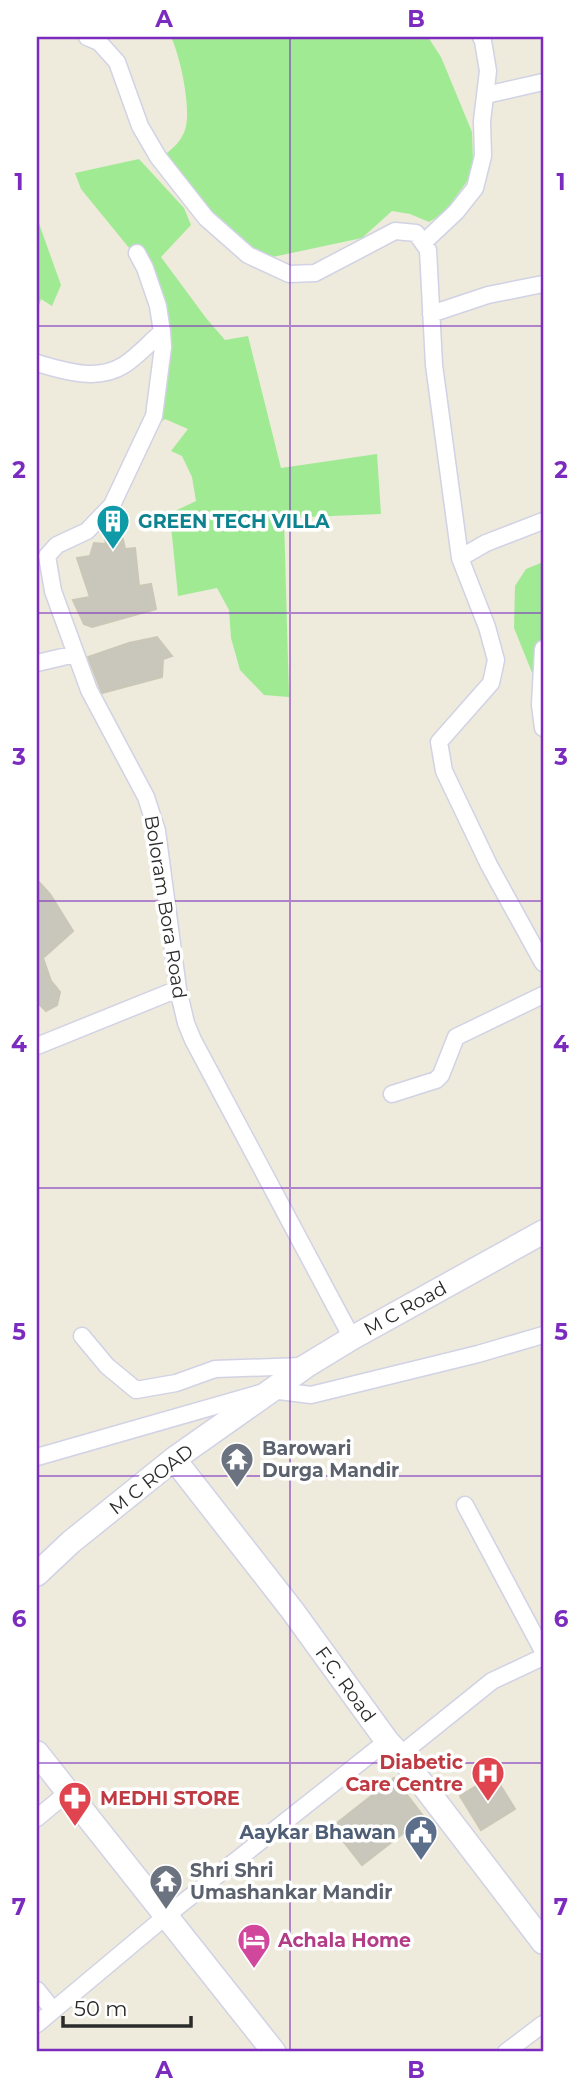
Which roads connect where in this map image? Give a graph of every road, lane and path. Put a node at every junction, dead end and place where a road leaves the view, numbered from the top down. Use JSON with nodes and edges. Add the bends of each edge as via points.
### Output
{"nodes":[{"id":1,"x":87,"y":37,"type":"edge"},
{"id":2,"x":481,"y":37,"type":"edge"},
{"id":3,"x":543,"y":82,"type":"edge"},
{"id":4,"x":486,"y":95,"type":"junction"},
{"id":5,"x":423,"y":243,"type":"junction"},
{"id":6,"x":137,"y":253,"type":"dead end"},
{"id":7,"x":543,"y":284,"type":"edge"},
{"id":8,"x":431,"y":314,"type":"junction"},
{"id":9,"x":162,"y":332,"type":"junction"},
{"id":10,"x":37,"y":363,"type":"edge"},
{"id":11,"x":543,"y":521,"type":"edge"},
{"id":12,"x":460,"y":558,"type":"junction"},
{"id":13,"x":543,"y":649,"type":"edge"},
{"id":14,"x":75,"y":654,"type":"junction"},
{"id":15,"x":37,"y":663,"type":"edge"},
{"id":16,"x":543,"y":728,"type":"edge"},
{"id":17,"x":543,"y":962,"type":"edge"},
{"id":18,"x":178,"y":989,"type":"junction"},
{"id":19,"x":543,"y":995,"type":"edge"},
{"id":20,"x":37,"y":1046,"type":"edge"},
{"id":21,"x":392,"y":1094,"type":"dead end"},
{"id":22,"x":543,"y":1232,"type":"edge"},
{"id":23,"x":543,"y":1335,"type":"edge"},
{"id":24,"x":82,"y":1336,"type":"dead end"},
{"id":25,"x":352,"y":1338,"type":"junction"},
{"id":26,"x":306,"y":1366,"type":"junction"},
{"id":27,"x":271,"y":1390,"type":"junction"},
{"id":28,"x":37,"y":1457,"type":"edge"},
{"id":29,"x":174,"y":1459,"type":"junction"},
{"id":30,"x":465,"y":1505,"type":"dead end"},
{"id":31,"x":37,"y":1574,"type":"edge"},
{"id":32,"x":543,"y":1651,"type":"edge"},
{"id":33,"x":543,"y":1657,"type":"edge"},
{"id":34,"x":394,"y":1748,"type":"junction"},
{"id":35,"x":37,"y":1753,"type":"edge"},
{"id":36,"x":67,"y":1793,"type":"junction"},
{"id":37,"x":37,"y":1818,"type":"edge"},
{"id":38,"x":166,"y":1916,"type":"junction"},
{"id":39,"x":543,"y":1942,"type":"edge"},
{"id":40,"x":37,"y":1990,"type":"edge"},
{"id":41,"x":53,"y":2010,"type":"junction"},
{"id":42,"x":37,"y":2024,"type":"edge"},
{"id":43,"x":543,"y":2024,"type":"edge"},
{"id":44,"x":274,"y":2052,"type":"edge"},
{"id":45,"x":506,"y":2052,"type":"edge"}],
"edges":[{"from":1,"to":5,"type":"street","via":[[99,42],[117,62],[146,140],[158,157],[206,218],[248,255],[289,274],[315,273],[395,231],[416,233]]},
{"from":2,"to":4,"type":"street","via":[[488,71]]},
{"from":3,"to":4,"type":"street"},
{"from":4,"to":5,"type":"street","via":[[483,156],[475,188]]},
{"from":5,"to":8,"type":"street","via":[[428,250]]},
{"from":6,"to":9,"type":"street","name":"Boloram Bora Road","via":[[158,306]]},
{"from":7,"to":8,"type":"street","via":[[488,295]]},
{"from":8,"to":12,"type":"street"},
{"from":9,"to":10,"type":"street","via":[[123,366],[106,372],[87,375]]},
{"from":9,"to":14,"type":"street","name":"Boloram Bora Road","via":[[153,416],[113,505],[87,531],[57,545],[47,556],[53,591]]},
{"from":11,"to":12,"type":"street"},
{"from":12,"to":17,"type":"street","via":[[496,660],[491,683],[439,742],[444,771]]},
{"from":13,"to":16,"type":"street"},
{"from":14,"to":15,"type":"street"},
{"from":14,"to":18,"type":"street","name":"Boloram Bora Road","via":[[152,811]]},
{"from":18,"to":20,"type":"street"},
{"from":18,"to":25,"type":"street","name":"Boloram Bora Road","via":[[197,1049]]},
{"from":19,"to":21,"type":"street","via":[[456,1037],[442,1075]]},
{"from":22,"to":25,"type":"street","name":"M C Road"},
{"from":23,"to":27,"type":"street","via":[[311,1395]]},
{"from":24,"to":26,"type":"street","via":[[107,1366],[136,1390],[176,1383],[215,1369]]},
{"from":25,"to":26,"type":"street","name":"M C Road"},
{"from":26,"to":27,"type":"street","name":"M C Road"},
{"from":27,"to":28,"type":"street"},
{"from":27,"to":29,"type":"street","name":"M C ROAD"},
{"from":29,"to":31,"type":"street","name":"M C ROAD"},
{"from":29,"to":34,"type":"street","name":"F.C. Road"},
{"from":30,"to":32,"type":"street"},
{"from":33,"to":34,"type":"street","via":[[492,1681]]},
{"from":34,"to":38,"type":"street"},
{"from":34,"to":39,"type":"street","name":"F.C. Road"},
{"from":35,"to":36,"type":"street"},
{"from":36,"to":37,"type":"street"},
{"from":36,"to":38,"type":"street"},
{"from":38,"to":41,"type":"street"},
{"from":38,"to":44,"type":"street"},
{"from":40,"to":41,"type":"street"},
{"from":41,"to":42,"type":"street"},
{"from":43,"to":45,"type":"street"}]}
